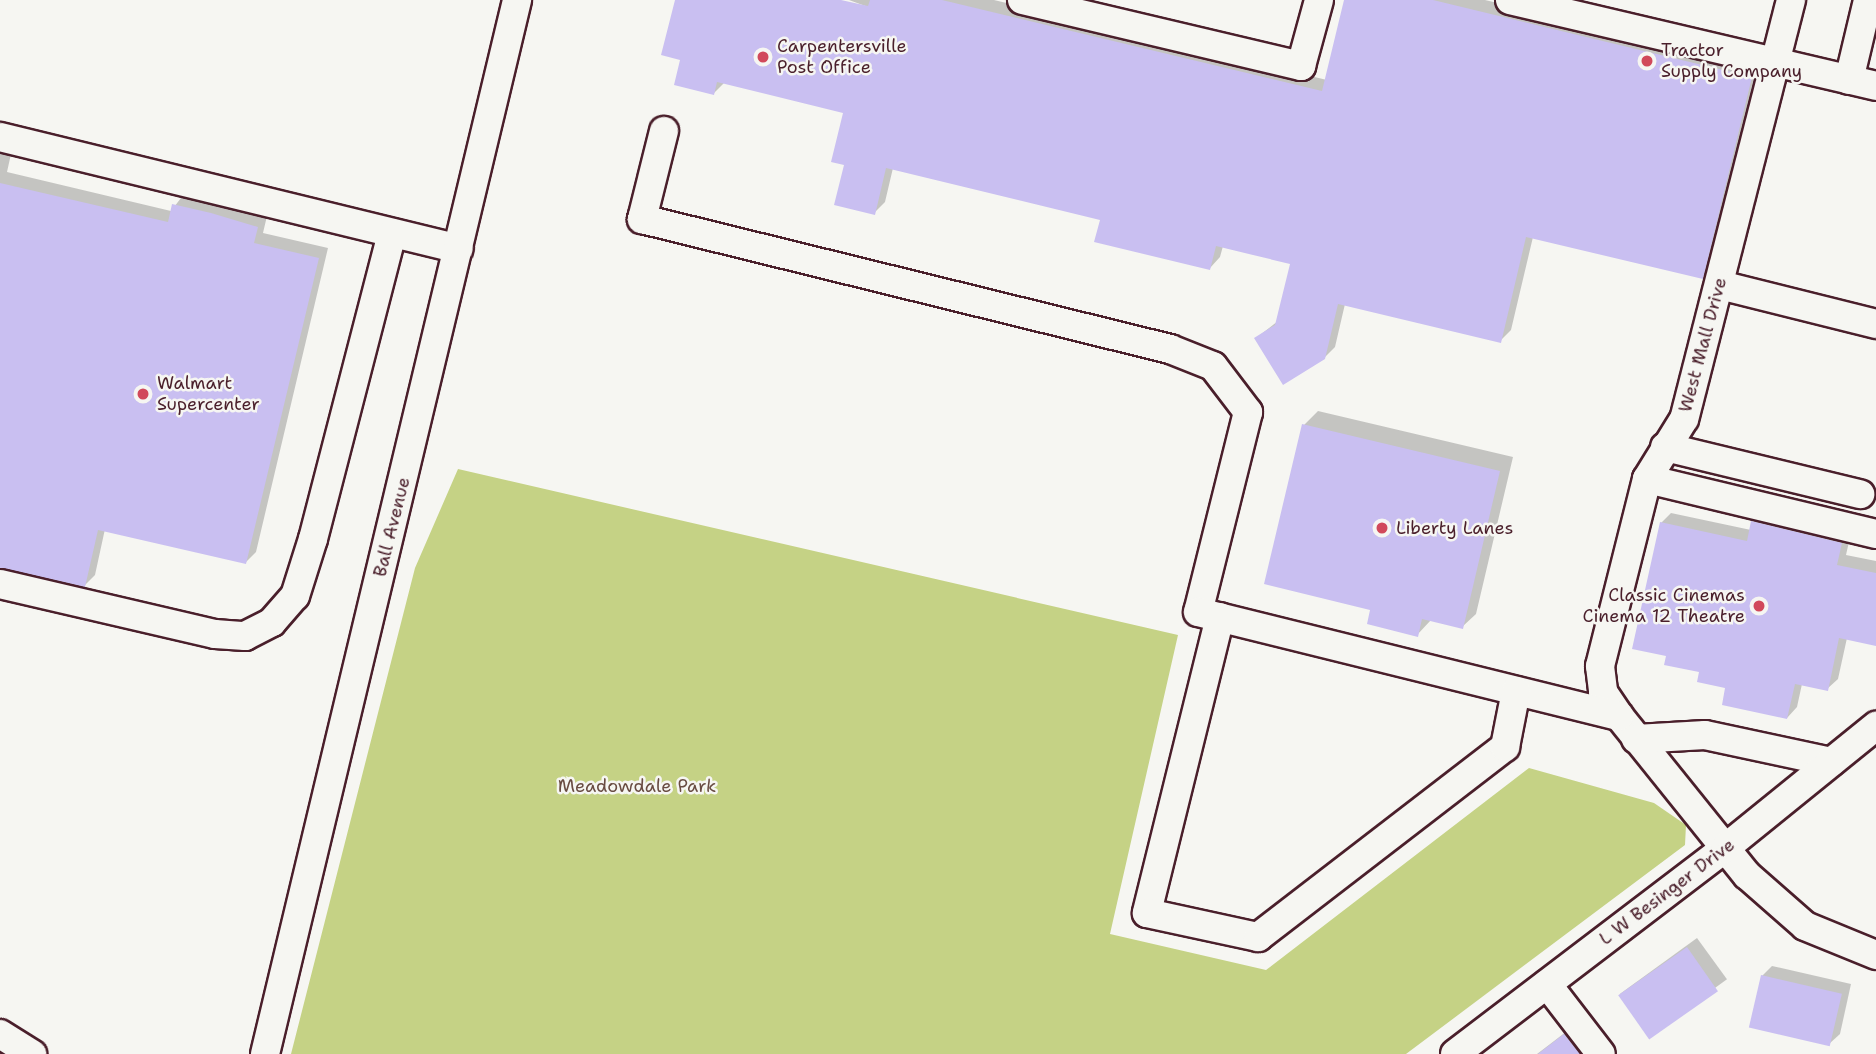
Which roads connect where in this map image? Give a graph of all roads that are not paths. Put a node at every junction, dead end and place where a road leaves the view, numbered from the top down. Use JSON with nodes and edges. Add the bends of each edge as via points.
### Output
{"nodes":[{"id":1,"x":517,"y":0,"type":"edge"},
{"id":2,"x":1022,"y":0,"type":"edge"},
{"id":3,"x":1318,"y":0,"type":"edge"},
{"id":4,"x":1510,"y":0,"type":"edge"},
{"id":5,"x":1791,"y":0,"type":"edge"},
{"id":6,"x":1868,"y":0,"type":"edge"},
{"id":7,"x":1775,"y":63,"type":"junction"},
{"id":8,"x":1849,"y":80,"type":"junction"},
{"id":9,"x":1876,"y":86,"type":"edge"},
{"id":10,"x":664,"y":131,"type":"dead end"},
{"id":11,"x":0,"y":137,"type":"edge"},
{"id":12,"x":392,"y":233,"type":"junction"},
{"id":13,"x":459,"y":249,"type":"junction"},
{"id":14,"x":1720,"y":285,"type":"junction"},
{"id":15,"x":1876,"y":324,"type":"edge"},
{"id":16,"x":1665,"y":447,"type":"junction"},
{"id":17,"x":1647,"y":479,"type":"junction"},
{"id":18,"x":1860,"y":494,"type":"dead end"},
{"id":19,"x":1876,"y":534,"type":"edge"},
{"id":20,"x":0,"y":584,"type":"edge"},
{"id":21,"x":1220,"y":617,"type":"junction"},
{"id":22,"x":1516,"y":691,"type":"junction"},
{"id":23,"x":1619,"y":716,"type":"junction"},
{"id":24,"x":1876,"y":726,"type":"edge"},
{"id":25,"x":1636,"y":739,"type":"junction"},
{"id":26,"x":1831,"y":762,"type":"junction"},
{"id":27,"x":1724,"y":849,"type":"junction"},
{"id":28,"x":1876,"y":955,"type":"edge"},
{"id":29,"x":1547,"y":984,"type":"junction"},
{"id":30,"x":0,"y":1034,"type":"edge"},
{"id":31,"x":1473,"y":1049,"type":"edge"},
{"id":32,"x":32,"y":1054,"type":"edge"},
{"id":33,"x":265,"y":1054,"type":"edge"},
{"id":34,"x":1601,"y":1054,"type":"edge"}],
"edges":[{"from":1,"to":13,"type":"street","name":"Ball Avenue"},
{"from":2,"to":3,"type":"street","via":[[1301,66]]},
{"from":4,"to":7,"type":"street"},
{"from":5,"to":7,"type":"street","name":"West Mall Drive"},
{"from":6,"to":8,"type":"street"},
{"from":7,"to":8,"type":"street"},
{"from":7,"to":14,"type":"street","name":"West Mall Drive"},
{"from":8,"to":9,"type":"street"},
{"from":10,"to":21,"type":"street","via":[[642,219],[1170,348],[1213,366],[1248,412],[1198,612]]},
{"from":11,"to":12,"type":"street"},
{"from":12,"to":13,"type":"street"},
{"from":12,"to":20,"type":"street","via":[[313,539],[295,596],[272,622],[245,636],[215,634]]},
{"from":13,"to":33,"type":"street","name":"Ball Avenue"},
{"from":14,"to":15,"type":"street"},
{"from":14,"to":16,"type":"street","name":"West Mall Drive","via":[[1684,419]]},
{"from":16,"to":17,"type":"street","name":"West Mall Drive"},
{"from":16,"to":18,"type":"street"},
{"from":17,"to":19,"type":"street"},
{"from":17,"to":23,"type":"street","name":"West Mall Drive","via":[[1600,666],[1603,692]]},
{"from":21,"to":22,"type":"street"},
{"from":21,"to":22,"type":"street","via":[[1147,913],[1258,937],[1505,747]]},
{"from":22,"to":23,"type":"street"},
{"from":23,"to":25,"type":"street","name":"West Mall Drive"},
{"from":24,"to":26,"type":"street","name":"L W Besinger Drive"},
{"from":25,"to":26,"type":"street","via":[[1705,735]]},
{"from":25,"to":27,"type":"street","name":"West Mall Drive"},
{"from":26,"to":27,"type":"street","name":"L W Besinger Drive"},
{"from":27,"to":28,"type":"street","name":"West Mall Drive","via":[[1805,926]]},
{"from":27,"to":29,"type":"street","name":"L W Besinger Drive"},
{"from":29,"to":31,"type":"street","name":"L W Besinger Drive"},
{"from":29,"to":34,"type":"street"},
{"from":30,"to":32,"type":"street"}]}
